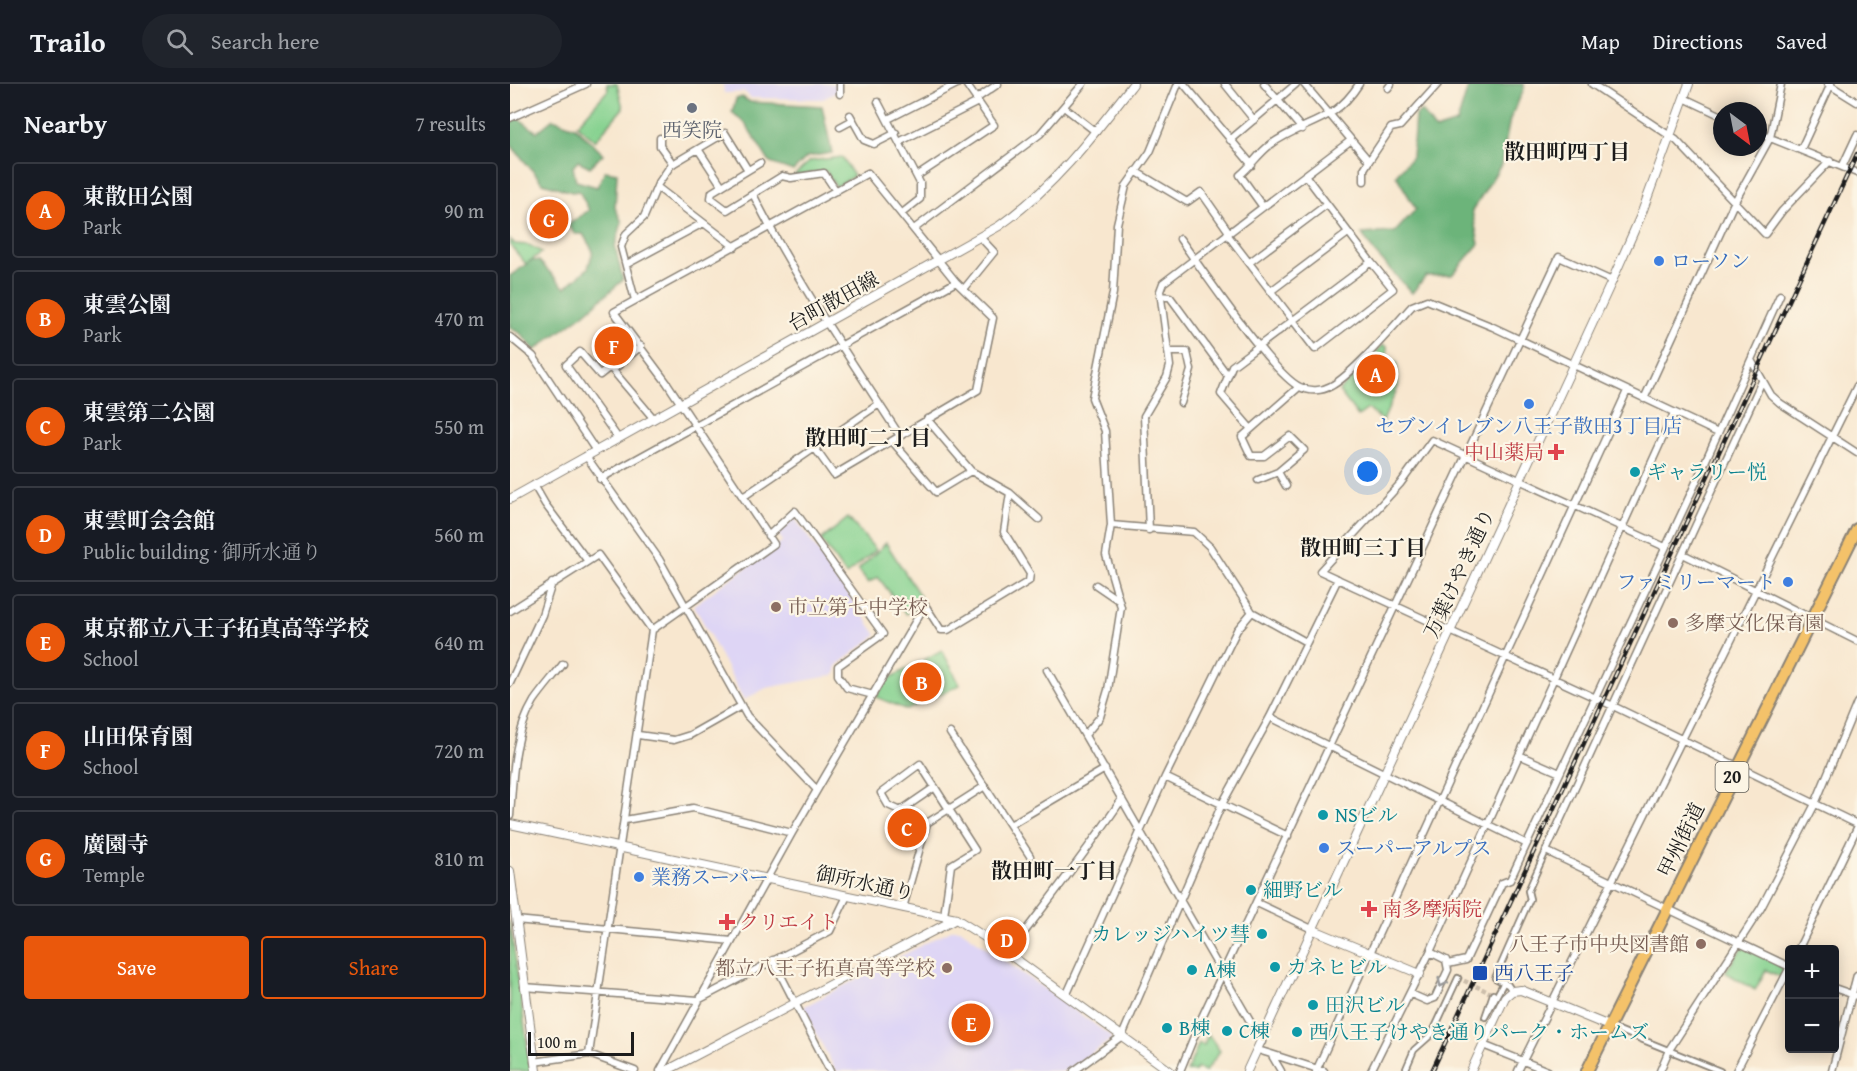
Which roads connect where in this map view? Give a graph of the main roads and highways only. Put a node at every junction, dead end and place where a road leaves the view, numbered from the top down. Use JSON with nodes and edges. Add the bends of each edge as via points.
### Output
{"nodes":[{"id":1,"x":1857,"y":529,"type":"edge"},
{"id":2,"x":1587,"y":1071,"type":"edge"}],
"edges":[{"from":1,"to":2,"type":"highway","name":"甲州街道","number":"20"}]}
